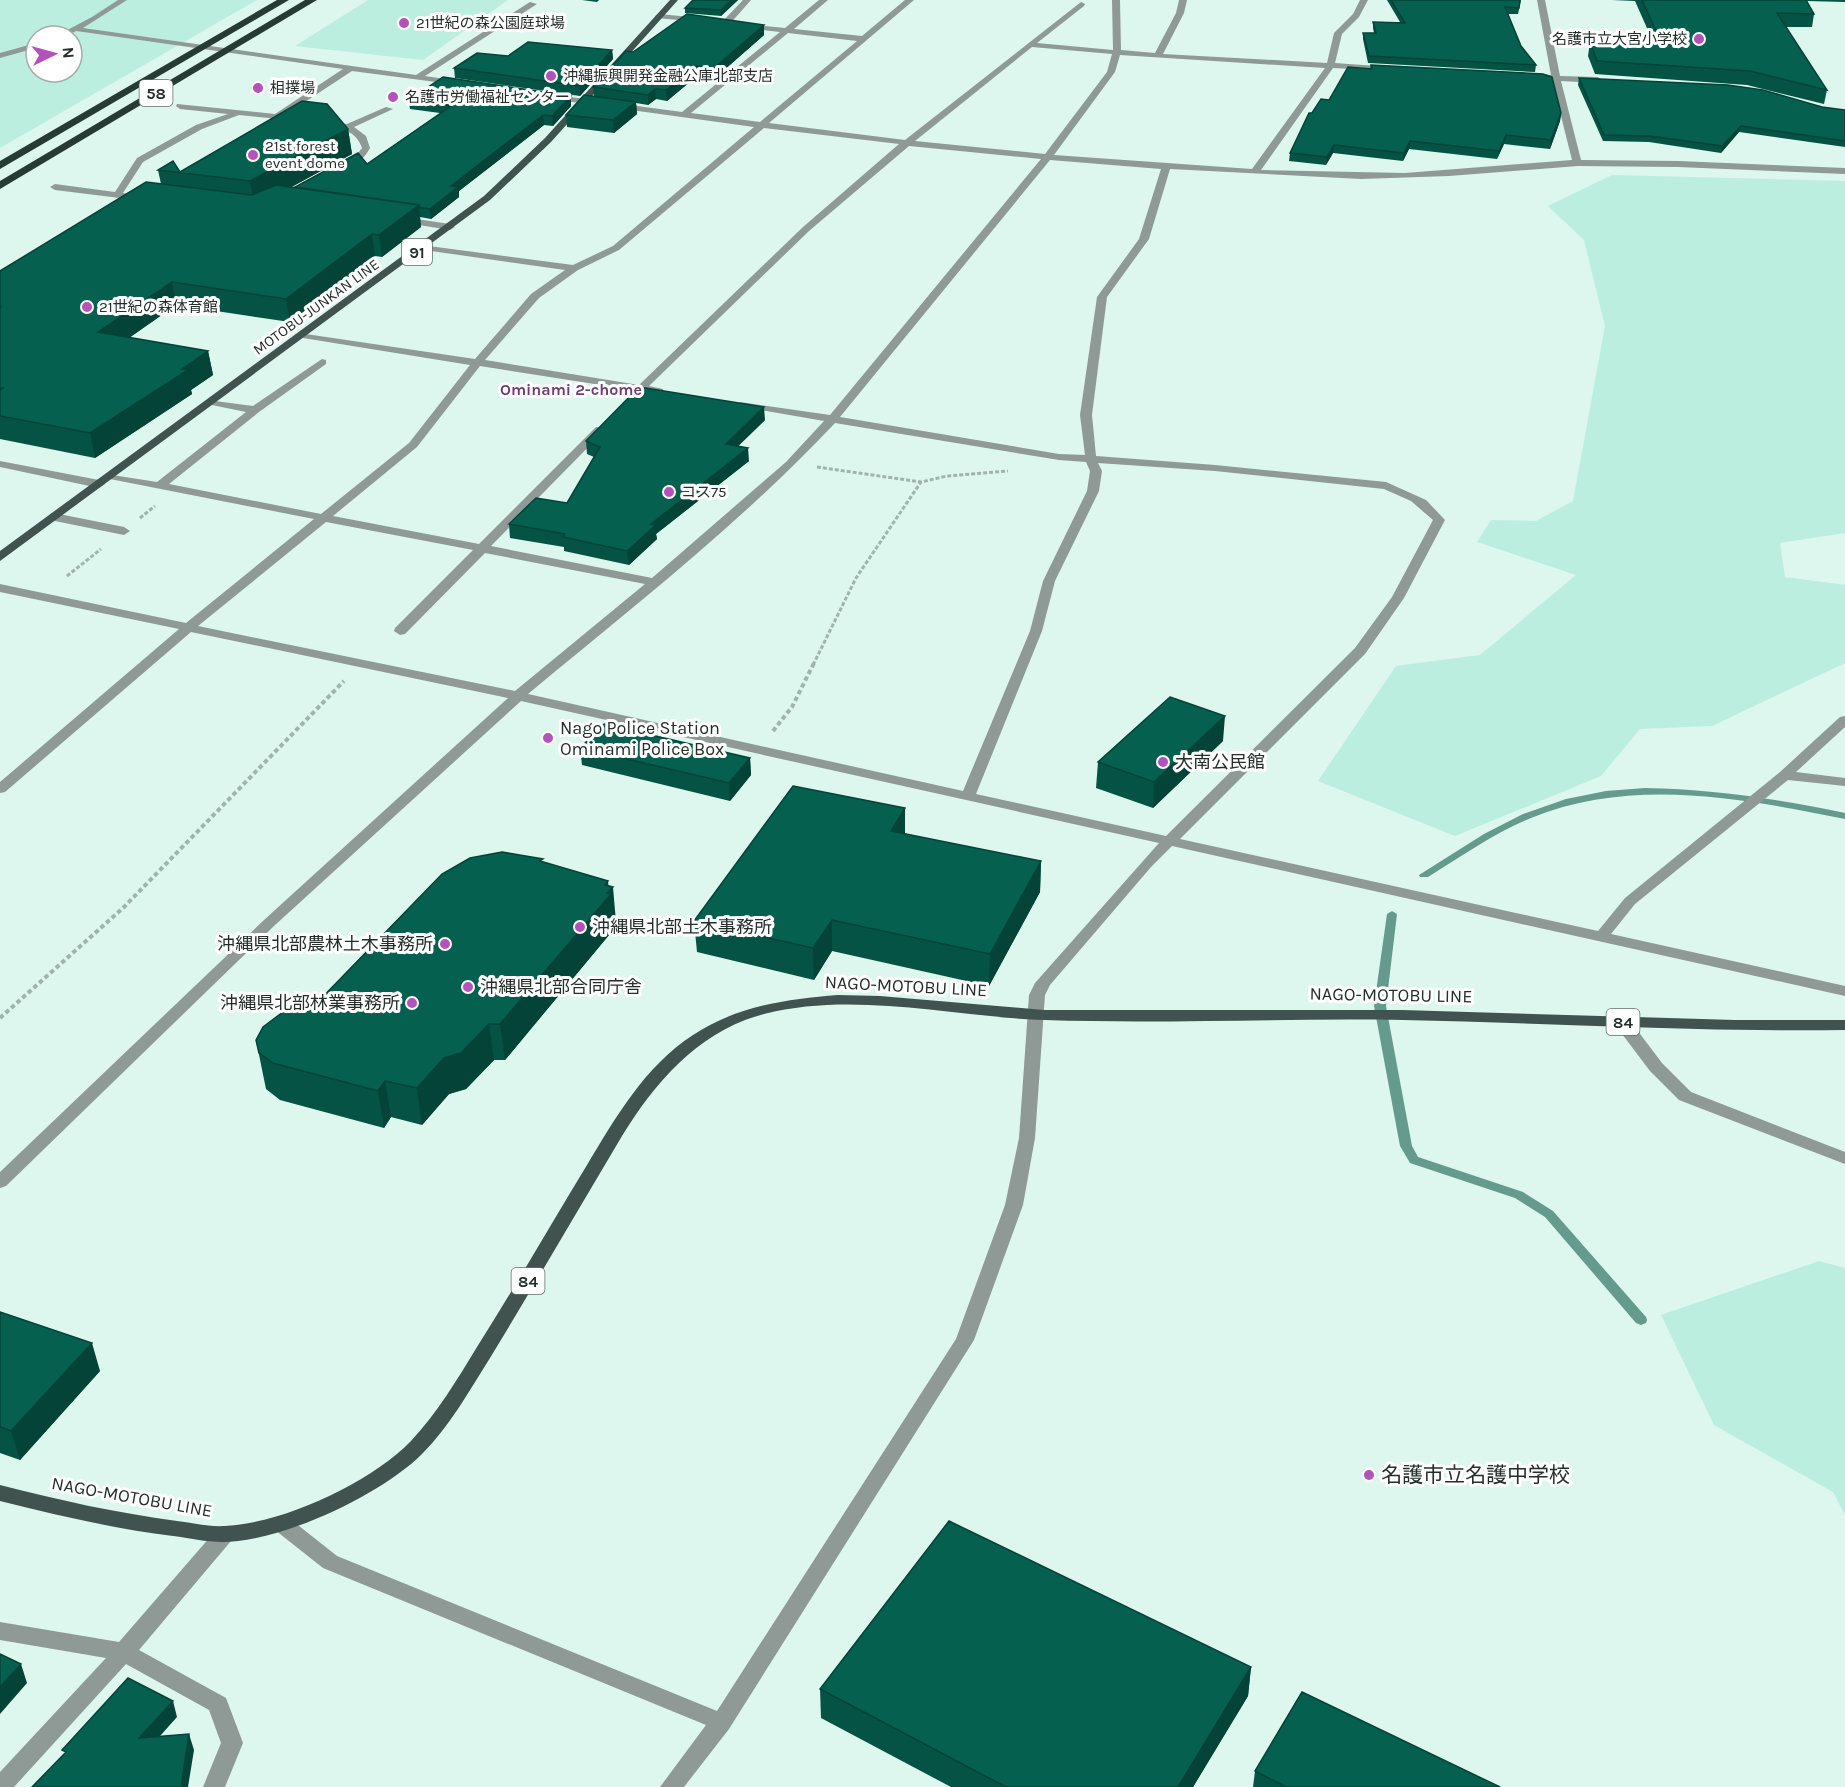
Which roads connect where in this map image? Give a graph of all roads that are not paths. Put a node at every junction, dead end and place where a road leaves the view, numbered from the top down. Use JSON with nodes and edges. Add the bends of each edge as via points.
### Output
{"nodes":[{"id":1,"x":123,"y":0,"type":"edge"},
{"id":2,"x":284,"y":0,"type":"edge"},
{"id":3,"x":312,"y":0,"type":"edge"},
{"id":4,"x":674,"y":0,"type":"edge"},
{"id":5,"x":747,"y":0,"type":"edge"},
{"id":6,"x":824,"y":0,"type":"edge"},
{"id":7,"x":910,"y":0,"type":"edge"},
{"id":8,"x":1116,"y":0,"type":"edge"},
{"id":9,"x":1183,"y":0,"type":"edge"},
{"id":10,"x":1364,"y":0,"type":"edge"},
{"id":11,"x":1541,"y":0,"type":"edge"},
{"id":12,"x":533,"y":4,"type":"dead end"},
{"id":13,"x":1082,"y":4,"type":"dead end"},
{"id":14,"x":659,"y":16,"type":"junction"},
{"id":15,"x":726,"y":23,"type":"junction"},
{"id":16,"x":84,"y":24,"type":"edge"},
{"id":17,"x":84,"y":30,"type":"edge"},
{"id":18,"x":787,"y":31,"type":"junction"},
{"id":19,"x":863,"y":39,"type":"junction"},
{"id":20,"x":1032,"y":45,"type":"junction"},
{"id":21,"x":204,"y":46,"type":"junction"},
{"id":22,"x":24,"y":49,"type":"edge"},
{"id":23,"x":228,"y":50,"type":"junction"},
{"id":24,"x":1117,"y":53,"type":"junction"},
{"id":25,"x":0,"y":56,"type":"edge"},
{"id":26,"x":1158,"y":56,"type":"junction"},
{"id":27,"x":1330,"y":66,"type":"junction"},
{"id":28,"x":351,"y":68,"type":"junction"},
{"id":29,"x":1401,"y":70,"type":"edge"},
{"id":30,"x":1520,"y":76,"type":"edge"},
{"id":31,"x":418,"y":77,"type":"junction"},
{"id":32,"x":1556,"y":78,"type":"junction"},
{"id":33,"x":1614,"y":80,"type":"edge"},
{"id":34,"x":463,"y":84,"type":"edge"},
{"id":35,"x":541,"y":95,"type":"edge"},
{"id":36,"x":582,"y":101,"type":"junction"},
{"id":37,"x":180,"y":106,"type":"dead end"},
{"id":38,"x":389,"y":109,"type":"dead end"},
{"id":39,"x":241,"y":112,"type":"junction"},
{"id":40,"x":682,"y":115,"type":"junction"},
{"id":41,"x":278,"y":116,"type":"junction"},
{"id":42,"x":302,"y":119,"type":"edge"},
{"id":43,"x":313,"y":121,"type":"edge"},
{"id":44,"x":762,"y":126,"type":"junction"},
{"id":45,"x":348,"y":127,"type":"junction"},
{"id":46,"x":905,"y":144,"type":"junction"},
{"id":47,"x":1044,"y":159,"type":"junction"},
{"id":48,"x":1576,"y":163,"type":"junction"},
{"id":49,"x":0,"y":166,"type":"edge"},
{"id":50,"x":1166,"y":167,"type":"junction"},
{"id":51,"x":335,"y":171,"type":"edge"},
{"id":52,"x":1845,"y":171,"type":"edge"},
{"id":53,"x":1255,"y":172,"type":"junction"},
{"id":54,"x":0,"y":186,"type":"edge"},
{"id":55,"x":55,"y":186,"type":"dead end"},
{"id":56,"x":117,"y":195,"type":"junction"},
{"id":57,"x":152,"y":199,"type":"edge"},
{"id":58,"x":390,"y":218,"type":"edge"},
{"id":59,"x":450,"y":228,"type":"junction"},
{"id":60,"x":424,"y":247,"type":"junction"},
{"id":61,"x":574,"y":268,"type":"junction"},
{"id":62,"x":303,"y":335,"type":"junction"},
{"id":63,"x":322,"y":362,"type":"dead end"},
{"id":64,"x":478,"y":362,"type":"junction"},
{"id":65,"x":641,"y":388,"type":"junction"},
{"id":66,"x":676,"y":394,"type":"edge"},
{"id":67,"x":628,"y":401,"type":"edge"},
{"id":68,"x":211,"y":402,"type":"junction"},
{"id":69,"x":735,"y":403,"type":"edge"},
{"id":70,"x":255,"y":410,"type":"junction"},
{"id":71,"x":612,"y":418,"type":"edge"},
{"id":72,"x":833,"y":418,"type":"junction"},
{"id":73,"x":1091,"y":460,"type":"junction"},
{"id":74,"x":0,"y":464,"type":"edge"},
{"id":75,"x":110,"y":476,"type":"junction"},
{"id":76,"x":99,"y":484,"type":"junction"},
{"id":77,"x":160,"y":485,"type":"junction"},
{"id":78,"x":324,"y":515,"type":"junction"},
{"id":79,"x":54,"y":517,"type":"junction"},
{"id":80,"x":124,"y":531,"type":"dead end"},
{"id":81,"x":482,"y":548,"type":"junction"},
{"id":82,"x":0,"y":557,"type":"edge"},
{"id":83,"x":655,"y":582,"type":"junction"},
{"id":84,"x":0,"y":588,"type":"edge"},
{"id":85,"x":190,"y":626,"type":"junction"},
{"id":86,"x":400,"y":631,"type":"dead end"},
{"id":87,"x":518,"y":696,"type":"junction"},
{"id":88,"x":1845,"y":720,"type":"edge"},
{"id":89,"x":1785,"y":775,"type":"junction"},
{"id":90,"x":1845,"y":782,"type":"edge"},
{"id":91,"x":0,"y":789,"type":"edge"},
{"id":92,"x":968,"y":796,"type":"junction"},
{"id":93,"x":1171,"y":841,"type":"junction"},
{"id":94,"x":1602,"y":936,"type":"junction"},
{"id":95,"x":1845,"y":991,"type":"edge"},
{"id":96,"x":1035,"y":1015,"type":"junction"},
{"id":97,"x":1622,"y":1022,"type":"junction"},
{"id":98,"x":1845,"y":1025,"type":"edge"},
{"id":99,"x":1845,"y":1158,"type":"edge"},
{"id":100,"x":0,"y":1182,"type":"edge"},
{"id":101,"x":0,"y":1493,"type":"edge"},
{"id":102,"x":282,"y":1524,"type":"junction"},
{"id":103,"x":224,"y":1535,"type":"junction"},
{"id":104,"x":0,"y":1631,"type":"edge"},
{"id":105,"x":124,"y":1652,"type":"junction"},
{"id":106,"x":721,"y":1722,"type":"junction"},
{"id":107,"x":0,"y":1787,"type":"edge"},
{"id":108,"x":214,"y":1787,"type":"edge"},
{"id":109,"x":671,"y":1787,"type":"edge"}],
"edges":[{"from":1,"to":16,"type":"street"},
{"from":2,"to":21,"type":"highway","number":"58"},
{"from":3,"to":23,"type":"highway","number":"58"},
{"from":4,"to":14,"type":"main road","name":"MOTOBU-JUNKAN LINE","number":"91"},
{"from":5,"to":15,"type":"street"},
{"from":6,"to":18,"type":"street"},
{"from":7,"to":19,"type":"street"},
{"from":8,"to":24,"type":"street"},
{"from":9,"to":26,"type":"street"},
{"from":10,"to":27,"type":"street","via":[[1338,33]]},
{"from":11,"to":32,"type":"street"},
{"from":12,"to":31,"type":"street"},
{"from":13,"to":20,"type":"street"},
{"from":14,"to":15,"type":"street"},
{"from":14,"to":36,"type":"main road","name":"MOTOBU-JUNKAN LINE","number":"91"},
{"from":15,"to":18,"type":"street"},
{"from":17,"to":21,"type":"street"},
{"from":18,"to":19,"type":"street"},
{"from":18,"to":40,"type":"street"},
{"from":19,"to":44,"type":"street"},
{"from":20,"to":24,"type":"street"},
{"from":20,"to":46,"type":"street"},
{"from":21,"to":23,"type":"street"},
{"from":21,"to":49,"type":"highway","number":"58"},
{"from":22,"to":25,"type":"street"},
{"from":23,"to":28,"type":"street"},
{"from":23,"to":54,"type":"highway","number":"58"},
{"from":24,"to":26,"type":"street"},
{"from":24,"to":47,"type":"street","via":[[1111,72]]},
{"from":26,"to":27,"type":"street"},
{"from":27,"to":29,"type":"street"},
{"from":27,"to":53,"type":"street"},
{"from":28,"to":31,"type":"street"},
{"from":28,"to":41,"type":"street"},
{"from":30,"to":32,"type":"street"},
{"from":31,"to":34,"type":"street"},
{"from":32,"to":33,"type":"street"},
{"from":32,"to":48,"type":"street"},
{"from":35,"to":36,"type":"street"},
{"from":36,"to":40,"type":"street"},
{"from":36,"to":59,"type":"main road","name":"MOTOBU-JUNKAN LINE","number":"91","via":[[526,162]]},
{"from":37,"to":39,"type":"street"},
{"from":38,"to":45,"type":"street"},
{"from":39,"to":41,"type":"street"},
{"from":39,"to":56,"type":"street","via":[[199,127],[140,160]]},
{"from":40,"to":44,"type":"street"},
{"from":41,"to":42,"type":"street"},
{"from":43,"to":45,"type":"street"},
{"from":44,"to":46,"type":"street"},
{"from":44,"to":61,"type":"street","via":[[616,248]]},
{"from":45,"to":51,"type":"street","via":[[363,138],[366,148]]},
{"from":46,"to":47,"type":"street"},
{"from":46,"to":65,"type":"street","via":[[806,229]]},
{"from":47,"to":50,"type":"street"},
{"from":47,"to":72,"type":"street"},
{"from":48,"to":52,"type":"street"},
{"from":48,"to":53,"type":"street","via":[[1385,176]]},
{"from":50,"to":53,"type":"street"},
{"from":50,"to":73,"type":"street","via":[[1144,239],[1102,297],[1086,415]]},
{"from":55,"to":56,"type":"street"},
{"from":56,"to":57,"type":"street"},
{"from":58,"to":59,"type":"street"},
{"from":59,"to":60,"type":"main road","name":"MOTOBU-JUNKAN LINE","number":"91"},
{"from":60,"to":61,"type":"street"},
{"from":60,"to":62,"type":"main road","name":"MOTOBU-JUNKAN LINE","number":"91"},
{"from":61,"to":64,"type":"street","via":[[535,296]]},
{"from":62,"to":64,"type":"street"},
{"from":62,"to":68,"type":"main road","name":"MOTOBU-JUNKAN LINE","number":"91"},
{"from":63,"to":70,"type":"street"},
{"from":64,"to":65,"type":"street"},
{"from":64,"to":78,"type":"street","via":[[413,445]]},
{"from":65,"to":66,"type":"street"},
{"from":65,"to":67,"type":"street"},
{"from":68,"to":70,"type":"street"},
{"from":68,"to":75,"type":"main road","name":"MOTOBU-JUNKAN LINE","number":"91"},
{"from":69,"to":72,"type":"street"},
{"from":70,"to":77,"type":"street"},
{"from":71,"to":81,"type":"street"},
{"from":72,"to":73,"type":"street"},
{"from":72,"to":83,"type":"street","via":[[790,464]]},
{"from":73,"to":92,"type":"street","via":[[1096,471],[1093,491],[1049,581],[1036,631]]},
{"from":73,"to":93,"type":"street","via":[[1386,486],[1430,506],[1439,519],[1398,598],[1360,651]]},
{"from":74,"to":76,"type":"street"},
{"from":75,"to":76,"type":"main road","name":"MOTOBU-JUNKAN LINE","number":"91"},
{"from":75,"to":77,"type":"street"},
{"from":76,"to":79,"type":"main road","name":"MOTOBU-JUNKAN LINE","number":"91"},
{"from":77,"to":78,"type":"street"},
{"from":78,"to":81,"type":"street"},
{"from":78,"to":85,"type":"street"},
{"from":79,"to":80,"type":"street"},
{"from":79,"to":82,"type":"main road","name":"MOTOBU-JUNKAN LINE","number":"91"},
{"from":81,"to":83,"type":"street"},
{"from":81,"to":86,"type":"street"},
{"from":83,"to":87,"type":"street"},
{"from":84,"to":85,"type":"street"},
{"from":85,"to":87,"type":"street"},
{"from":85,"to":91,"type":"street"},
{"from":87,"to":92,"type":"street"},
{"from":87,"to":100,"type":"street","via":[[269,923]]},
{"from":88,"to":89,"type":"street"},
{"from":89,"to":90,"type":"street"},
{"from":89,"to":94,"type":"street","via":[[1630,901]]},
{"from":92,"to":93,"type":"street"},
{"from":93,"to":94,"type":"street"},
{"from":93,"to":96,"type":"street","via":[[1146,864],[1043,983]]},
{"from":94,"to":95,"type":"street"},
{"from":96,"to":97,"type":"main road","name":"NAGO-MOTOBU LINE","number":"84","via":[[1401,1015]]},
{"from":96,"to":102,"type":"main road","name":"NAGO-MOTOBU LINE","number":"84","via":[[812,1002],[732,1019],[705,1033],[662,1066],[632,1104],[503,1322],[445,1413],[413,1451],[325,1506]]},
{"from":96,"to":106,"type":"street","via":[[1027,1138],[1014,1205],[966,1340]]},
{"from":97,"to":98,"type":"main road","name":"NAGO-MOTOBU LINE","number":"84"},
{"from":97,"to":99,"type":"street","via":[[1656,1067],[1685,1096]]},
{"from":101,"to":103,"type":"main road","name":"NAGO-MOTOBU LINE","number":"84","via":[[157,1527]]},
{"from":102,"to":103,"type":"main road","name":"NAGO-MOTOBU LINE","number":"84"},
{"from":102,"to":106,"type":"street","via":[[330,1562]]},
{"from":103,"to":105,"type":"street"},
{"from":104,"to":105,"type":"street"},
{"from":105,"to":107,"type":"street"},
{"from":105,"to":108,"type":"street","via":[[218,1704],[232,1743]]},
{"from":106,"to":109,"type":"street"}]}
